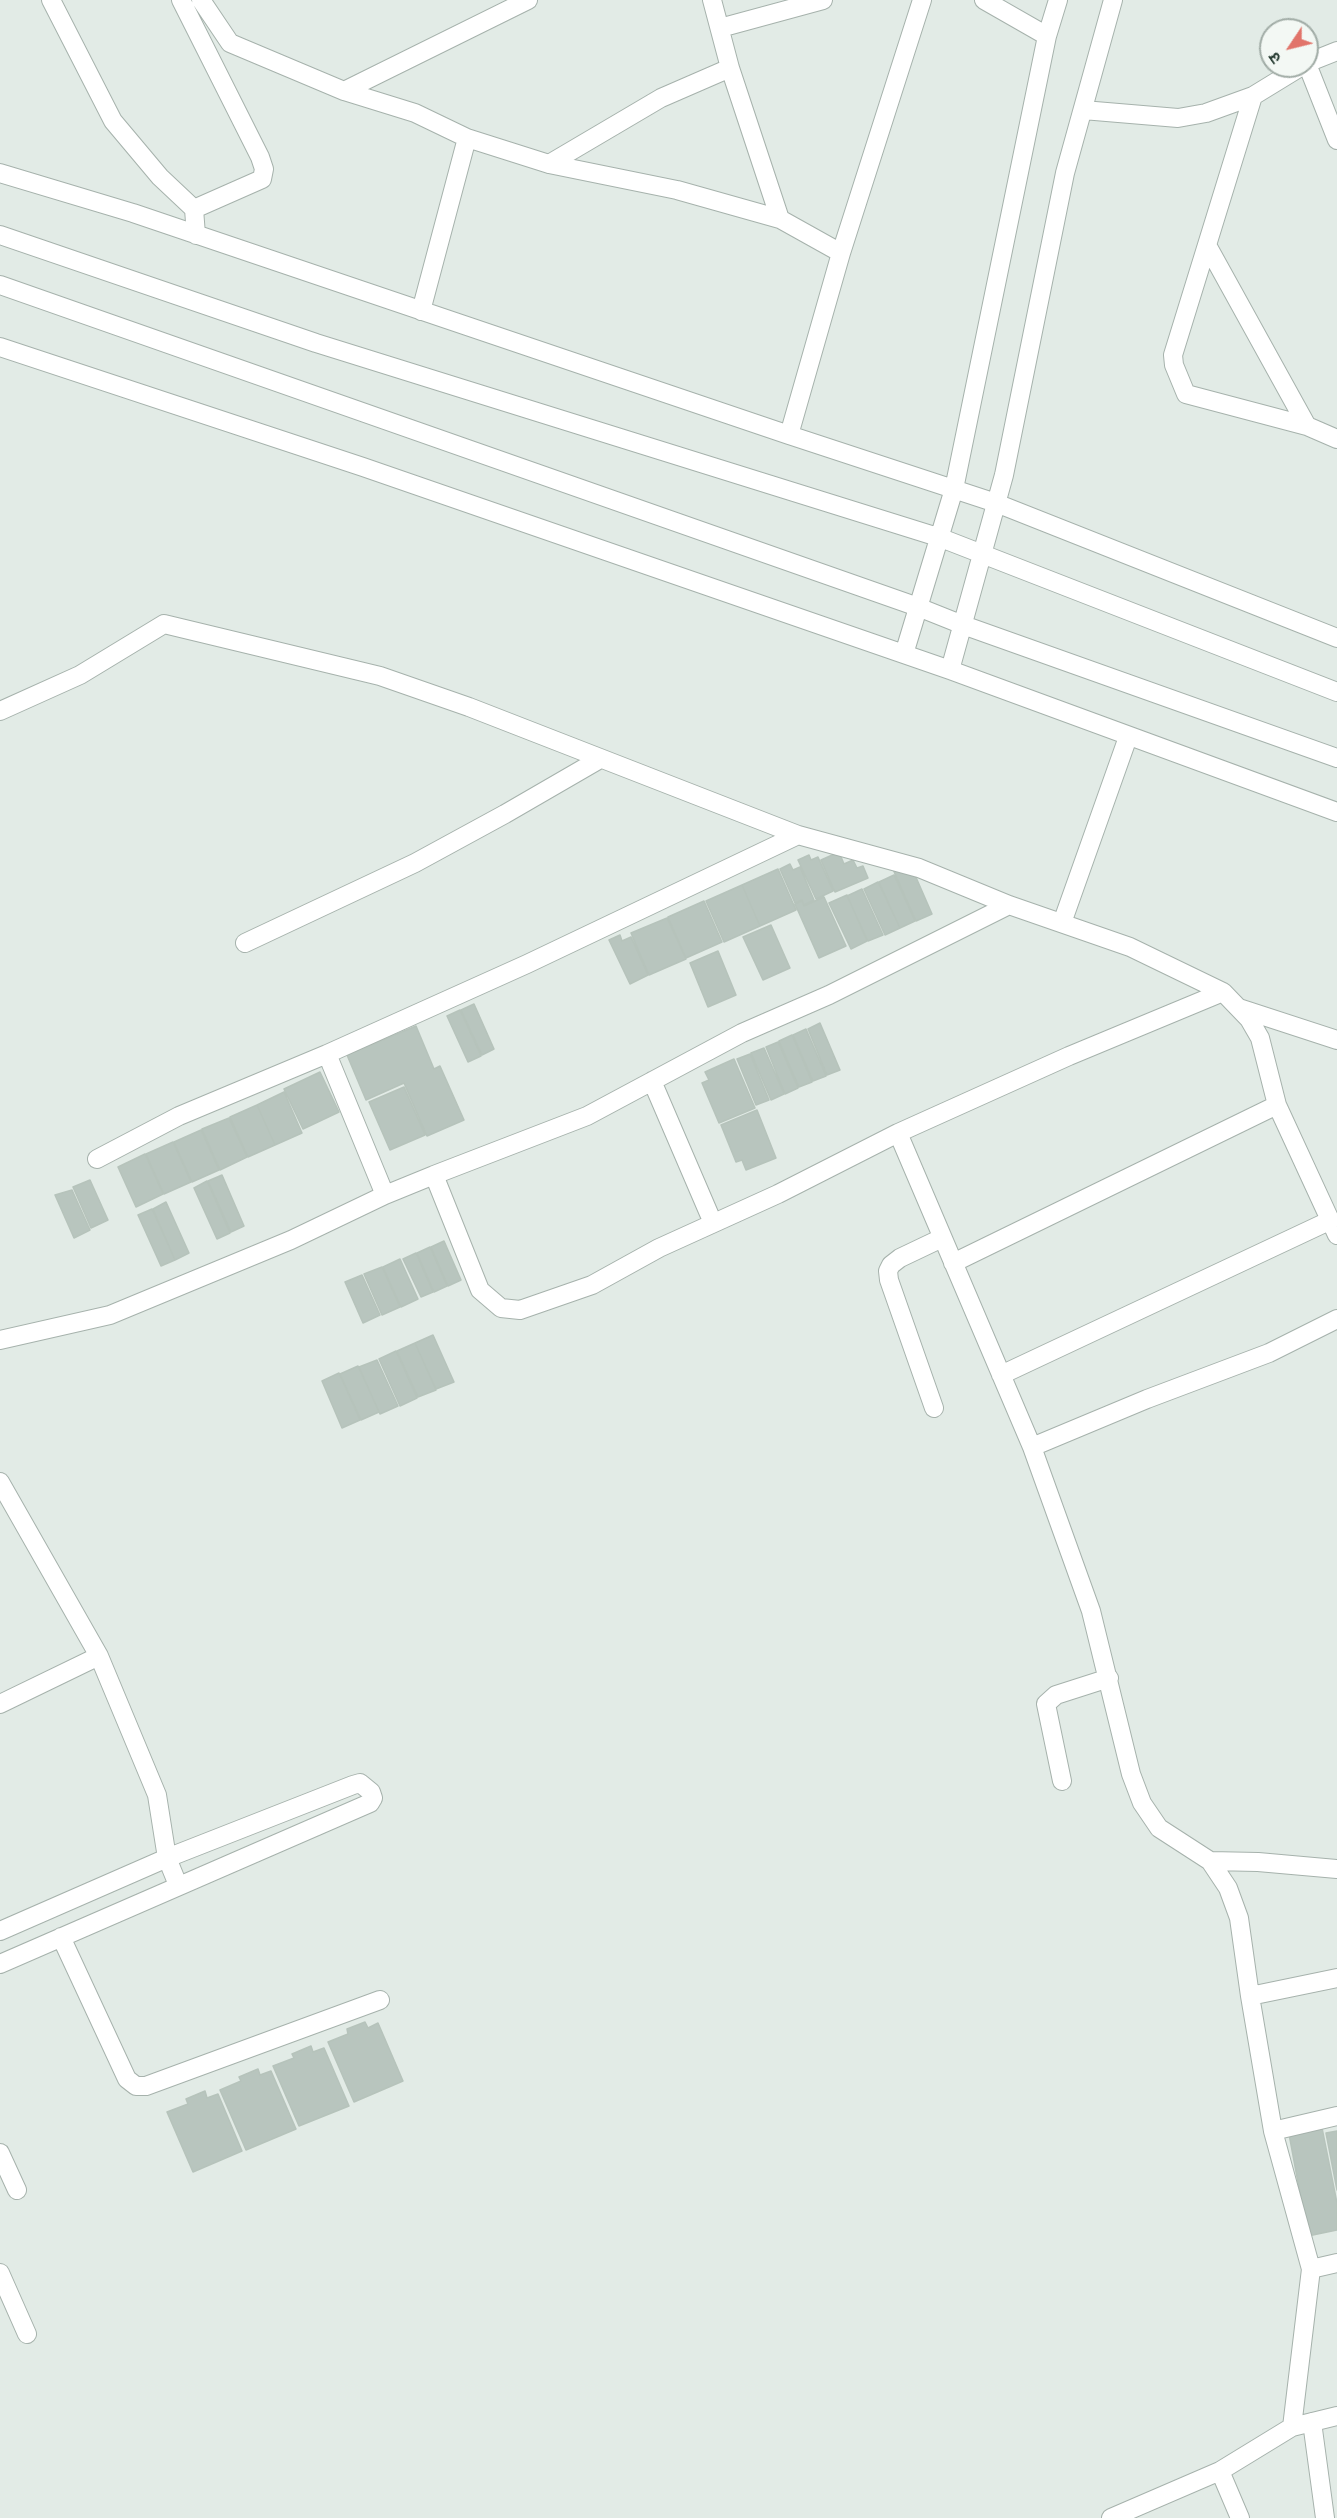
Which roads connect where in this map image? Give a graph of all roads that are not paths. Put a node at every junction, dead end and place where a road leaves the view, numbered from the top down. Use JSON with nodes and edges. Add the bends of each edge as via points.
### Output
{"nodes":[{"id":1,"x":51,"y":0,"type":"edge"},
{"id":2,"x":181,"y":0,"type":"edge"},
{"id":3,"x":201,"y":0,"type":"edge"},
{"id":4,"x":528,"y":0,"type":"edge"},
{"id":5,"x":712,"y":0,"type":"edge"},
{"id":6,"x":823,"y":0,"type":"edge"},
{"id":7,"x":922,"y":0,"type":"edge"},
{"id":8,"x":984,"y":0,"type":"edge"},
{"id":9,"x":1058,"y":0,"type":"edge"},
{"id":10,"x":1113,"y":0,"type":"edge"},
{"id":11,"x":720,"y":28,"type":"junction"},
{"id":12,"x":1047,"y":36,"type":"junction"},
{"id":13,"x":1337,"y":51,"type":"edge"},
{"id":14,"x":1319,"y":58,"type":"edge"},
{"id":15,"x":730,"y":69,"type":"junction"},
{"id":16,"x":1282,"y":78,"type":"edge"},
{"id":17,"x":1313,"y":78,"type":"edge"},
{"id":18,"x":344,"y":91,"type":"junction"},
{"id":19,"x":1253,"y":96,"type":"junction"},
{"id":20,"x":1083,"y":110,"type":"junction"},
{"id":21,"x":467,"y":138,"type":"junction"},
{"id":22,"x":1337,"y":140,"type":"edge"},
{"id":23,"x":549,"y":164,"type":"junction"},
{"id":24,"x":0,"y":173,"type":"edge"},
{"id":25,"x":194,"y":209,"type":"junction"},
{"id":26,"x":780,"y":219,"type":"junction"},
{"id":27,"x":0,"y":235,"type":"edge"},
{"id":28,"x":196,"y":235,"type":"junction"},
{"id":29,"x":1207,"y":245,"type":"junction"},
{"id":30,"x":841,"y":252,"type":"junction"},
{"id":31,"x":0,"y":285,"type":"edge"},
{"id":32,"x":421,"y":311,"type":"junction"},
{"id":33,"x":0,"y":347,"type":"edge"},
{"id":34,"x":1307,"y":426,"type":"junction"},
{"id":35,"x":789,"y":435,"type":"junction"},
{"id":36,"x":1337,"y":439,"type":"edge"},
{"id":37,"x":954,"y":489,"type":"junction"},
{"id":38,"x":996,"y":503,"type":"junction"},
{"id":39,"x":941,"y":538,"type":"junction"},
{"id":40,"x":982,"y":553,"type":"junction"},
{"id":41,"x":918,"y":607,"type":"junction"},
{"id":42,"x":963,"y":625,"type":"junction"},
{"id":43,"x":1337,"y":638,"type":"edge"},
{"id":44,"x":904,"y":654,"type":"junction"},
{"id":45,"x":950,"y":670,"type":"junction"},
{"id":46,"x":1337,"y":692,"type":"edge"},
{"id":47,"x":0,"y":711,"type":"edge"},
{"id":48,"x":1128,"y":737,"type":"junction"},
{"id":49,"x":1337,"y":758,"type":"edge"},
{"id":50,"x":600,"y":759,"type":"junction"},
{"id":51,"x":1337,"y":812,"type":"edge"},
{"id":52,"x":798,"y":835,"type":"junction"},
{"id":53,"x":1009,"y":905,"type":"junction"},
{"id":54,"x":1062,"y":923,"type":"junction"},
{"id":55,"x":245,"y":944,"type":"dead end"},
{"id":56,"x":1223,"y":992,"type":"junction"},
{"id":57,"x":1237,"y":1007,"type":"junction"},
{"id":58,"x":1337,"y":1040,"type":"edge"},
{"id":59,"x":327,"y":1054,"type":"junction"},
{"id":60,"x":652,"y":1081,"type":"junction"},
{"id":61,"x":1277,"y":1105,"type":"junction"},
{"id":62,"x":898,"y":1133,"type":"junction"},
{"id":63,"x":97,"y":1159,"type":"dead end"},
{"id":64,"x":434,"y":1175,"type":"junction"},
{"id":65,"x":385,"y":1195,"type":"junction"},
{"id":66,"x":713,"y":1223,"type":"junction"},
{"id":67,"x":1334,"y":1228,"type":"edge"},
{"id":68,"x":942,"y":1238,"type":"junction"},
{"id":69,"x":953,"y":1263,"type":"junction"},
{"id":70,"x":1337,"y":1319,"type":"edge"},
{"id":71,"x":0,"y":1340,"type":"edge"},
{"id":72,"x":1001,"y":1375,"type":"junction"},
{"id":73,"x":934,"y":1408,"type":"dead end"},
{"id":74,"x":1032,"y":1447,"type":"junction"},
{"id":75,"x":0,"y":1482,"type":"edge"},
{"id":76,"x":99,"y":1656,"type":"junction"},
{"id":77,"x":1109,"y":1678,"type":"junction"},
{"id":78,"x":0,"y":1704,"type":"edge"},
{"id":79,"x":1062,"y":1781,"type":"dead end"},
{"id":80,"x":166,"y":1858,"type":"junction"},
{"id":81,"x":1210,"y":1861,"type":"junction"},
{"id":82,"x":1337,"y":1869,"type":"edge"},
{"id":83,"x":178,"y":1885,"type":"junction"},
{"id":84,"x":0,"y":1931,"type":"edge"},
{"id":85,"x":61,"y":1937,"type":"junction"},
{"id":86,"x":0,"y":1964,"type":"edge"},
{"id":87,"x":1337,"y":1978,"type":"edge"},
{"id":88,"x":1250,"y":1996,"type":"junction"},
{"id":89,"x":380,"y":2000,"type":"dead end"},
{"id":90,"x":1337,"y":2116,"type":"edge"},
{"id":91,"x":1273,"y":2131,"type":"junction"},
{"id":92,"x":0,"y":2153,"type":"edge"},
{"id":93,"x":17,"y":2190,"type":"dead end"},
{"id":94,"x":1337,"y":2262,"type":"edge"},
{"id":95,"x":1311,"y":2269,"type":"junction"},
{"id":96,"x":0,"y":2273,"type":"edge"},
{"id":97,"x":27,"y":2334,"type":"dead end"},
{"id":98,"x":1337,"y":2416,"type":"edge"},
{"id":99,"x":1312,"y":2422,"type":"junction"},
{"id":100,"x":1292,"y":2427,"type":"junction"},
{"id":101,"x":1220,"y":2471,"type":"junction"},
{"id":102,"x":1111,"y":2518,"type":"edge"},
{"id":103,"x":1240,"y":2518,"type":"edge"},
{"id":104,"x":1325,"y":2518,"type":"edge"}],
"edges":[{"from":1,"to":25,"type":"street","via":[[113,121],[160,177]]},
{"from":2,"to":25,"type":"street","via":[[264,169],[262,179]]},
{"from":3,"to":18,"type":"street","via":[[231,43]]},
{"from":4,"to":18,"type":"street"},
{"from":5,"to":11,"type":"street"},
{"from":6,"to":11,"type":"street"},
{"from":7,"to":30,"type":"street"},
{"from":8,"to":12,"type":"street"},
{"from":9,"to":12,"type":"street"},
{"from":10,"to":20,"type":"street"},
{"from":11,"to":15,"type":"street"},
{"from":12,"to":37,"type":"street"},
{"from":13,"to":14,"type":"street"},
{"from":15,"to":23,"type":"street","via":[[661,98]]},
{"from":15,"to":26,"type":"street"},
{"from":16,"to":19,"type":"street"},
{"from":17,"to":22,"type":"street"},
{"from":18,"to":21,"type":"street","via":[[415,112]]},
{"from":19,"to":20,"type":"street","via":[[1206,113],[1178,118]]},
{"from":19,"to":29,"type":"street"},
{"from":20,"to":38,"type":"street","via":[[1065,173]]},
{"from":21,"to":23,"type":"street"},
{"from":21,"to":32,"type":"street"},
{"from":23,"to":26,"type":"street","via":[[677,190]]},
{"from":24,"to":28,"type":"street"},
{"from":25,"to":28,"type":"street"},
{"from":26,"to":30,"type":"street"},
{"from":27,"to":39,"type":"street","via":[[316,343]]},
{"from":28,"to":32,"type":"street"},
{"from":29,"to":34,"type":"street"},
{"from":29,"to":34,"type":"street","via":[[1173,355],[1186,394]]},
{"from":30,"to":35,"type":"street"},
{"from":31,"to":41,"type":"street"},
{"from":32,"to":35,"type":"street"},
{"from":33,"to":44,"type":"street","via":[[363,467]]},
{"from":34,"to":36,"type":"street"},
{"from":35,"to":37,"type":"street"},
{"from":37,"to":38,"type":"street"},
{"from":37,"to":39,"type":"street"},
{"from":38,"to":40,"type":"street"},
{"from":38,"to":43,"type":"street"},
{"from":39,"to":40,"type":"street"},
{"from":39,"to":41,"type":"street"},
{"from":40,"to":42,"type":"street"},
{"from":40,"to":46,"type":"street"},
{"from":41,"to":42,"type":"street"},
{"from":41,"to":44,"type":"street"},
{"from":42,"to":45,"type":"street"},
{"from":42,"to":49,"type":"street"},
{"from":44,"to":45,"type":"street"},
{"from":45,"to":48,"type":"street"},
{"from":47,"to":50,"type":"street","via":[[80,675],[164,624],[380,676]]},
{"from":48,"to":51,"type":"street"},
{"from":48,"to":54,"type":"street"},
{"from":50,"to":52,"type":"street"},
{"from":50,"to":55,"type":"street","via":[[415,863]]},
{"from":52,"to":53,"type":"street","via":[[919,868]]},
{"from":52,"to":59,"type":"street"},
{"from":53,"to":54,"type":"street"},
{"from":53,"to":60,"type":"street","via":[[829,995],[742,1033]]},
{"from":54,"to":56,"type":"street","via":[[1130,947]]},
{"from":56,"to":57,"type":"street"},
{"from":56,"to":62,"type":"street"},
{"from":57,"to":58,"type":"street"},
{"from":57,"to":61,"type":"street","via":[[1260,1038]]},
{"from":59,"to":63,"type":"street","via":[[179,1116]]},
{"from":59,"to":65,"type":"street"},
{"from":60,"to":64,"type":"street","via":[[587,1116]]},
{"from":60,"to":66,"type":"street"},
{"from":61,"to":67,"type":"street"},
{"from":61,"to":69,"type":"street"},
{"from":62,"to":66,"type":"street"},
{"from":62,"to":68,"type":"street"},
{"from":64,"to":65,"type":"street"},
{"from":64,"to":66,"type":"street","via":[[480,1290],[501,1308],[520,1310],[592,1286]]},
{"from":65,"to":71,"type":"street","via":[[291,1240],[110,1316]]},
{"from":67,"to":72,"type":"street"},
{"from":68,"to":69,"type":"street"},
{"from":68,"to":73,"type":"street","via":[[900,1258],[888,1271]]},
{"from":69,"to":72,"type":"street"},
{"from":70,"to":74,"type":"street","via":[[1269,1353]]},
{"from":72,"to":74,"type":"street"},
{"from":74,"to":77,"type":"street","via":[[1091,1611]]},
{"from":75,"to":76,"type":"street"},
{"from":76,"to":78,"type":"street"},
{"from":76,"to":80,"type":"street","via":[[157,1795]]},
{"from":77,"to":79,"type":"street","via":[[1056,1695],[1046,1704]]},
{"from":77,"to":81,"type":"street","via":[[1131,1774],[1142,1803],[1159,1828]]},
{"from":80,"to":83,"type":"street"},
{"from":80,"to":83,"type":"street","via":[[353,1785],[360,1783],[371,1792],[370,1803]]},
{"from":80,"to":84,"type":"street"},
{"from":81,"to":82,"type":"street"},
{"from":81,"to":88,"type":"street","via":[[1228,1888],[1239,1918]]},
{"from":83,"to":85,"type":"street"},
{"from":85,"to":86,"type":"street"},
{"from":85,"to":89,"type":"street","via":[[127,2079],[136,2086],[146,2086]]},
{"from":87,"to":88,"type":"street"},
{"from":88,"to":91,"type":"street"},
{"from":90,"to":91,"type":"street"},
{"from":91,"to":95,"type":"street"},
{"from":92,"to":93,"type":"street"},
{"from":94,"to":95,"type":"street"},
{"from":95,"to":100,"type":"street"},
{"from":96,"to":97,"type":"street"},
{"from":98,"to":99,"type":"street"},
{"from":99,"to":100,"type":"street"},
{"from":99,"to":104,"type":"street"},
{"from":100,"to":101,"type":"street"},
{"from":101,"to":102,"type":"street"},
{"from":101,"to":103,"type":"street"}]}
